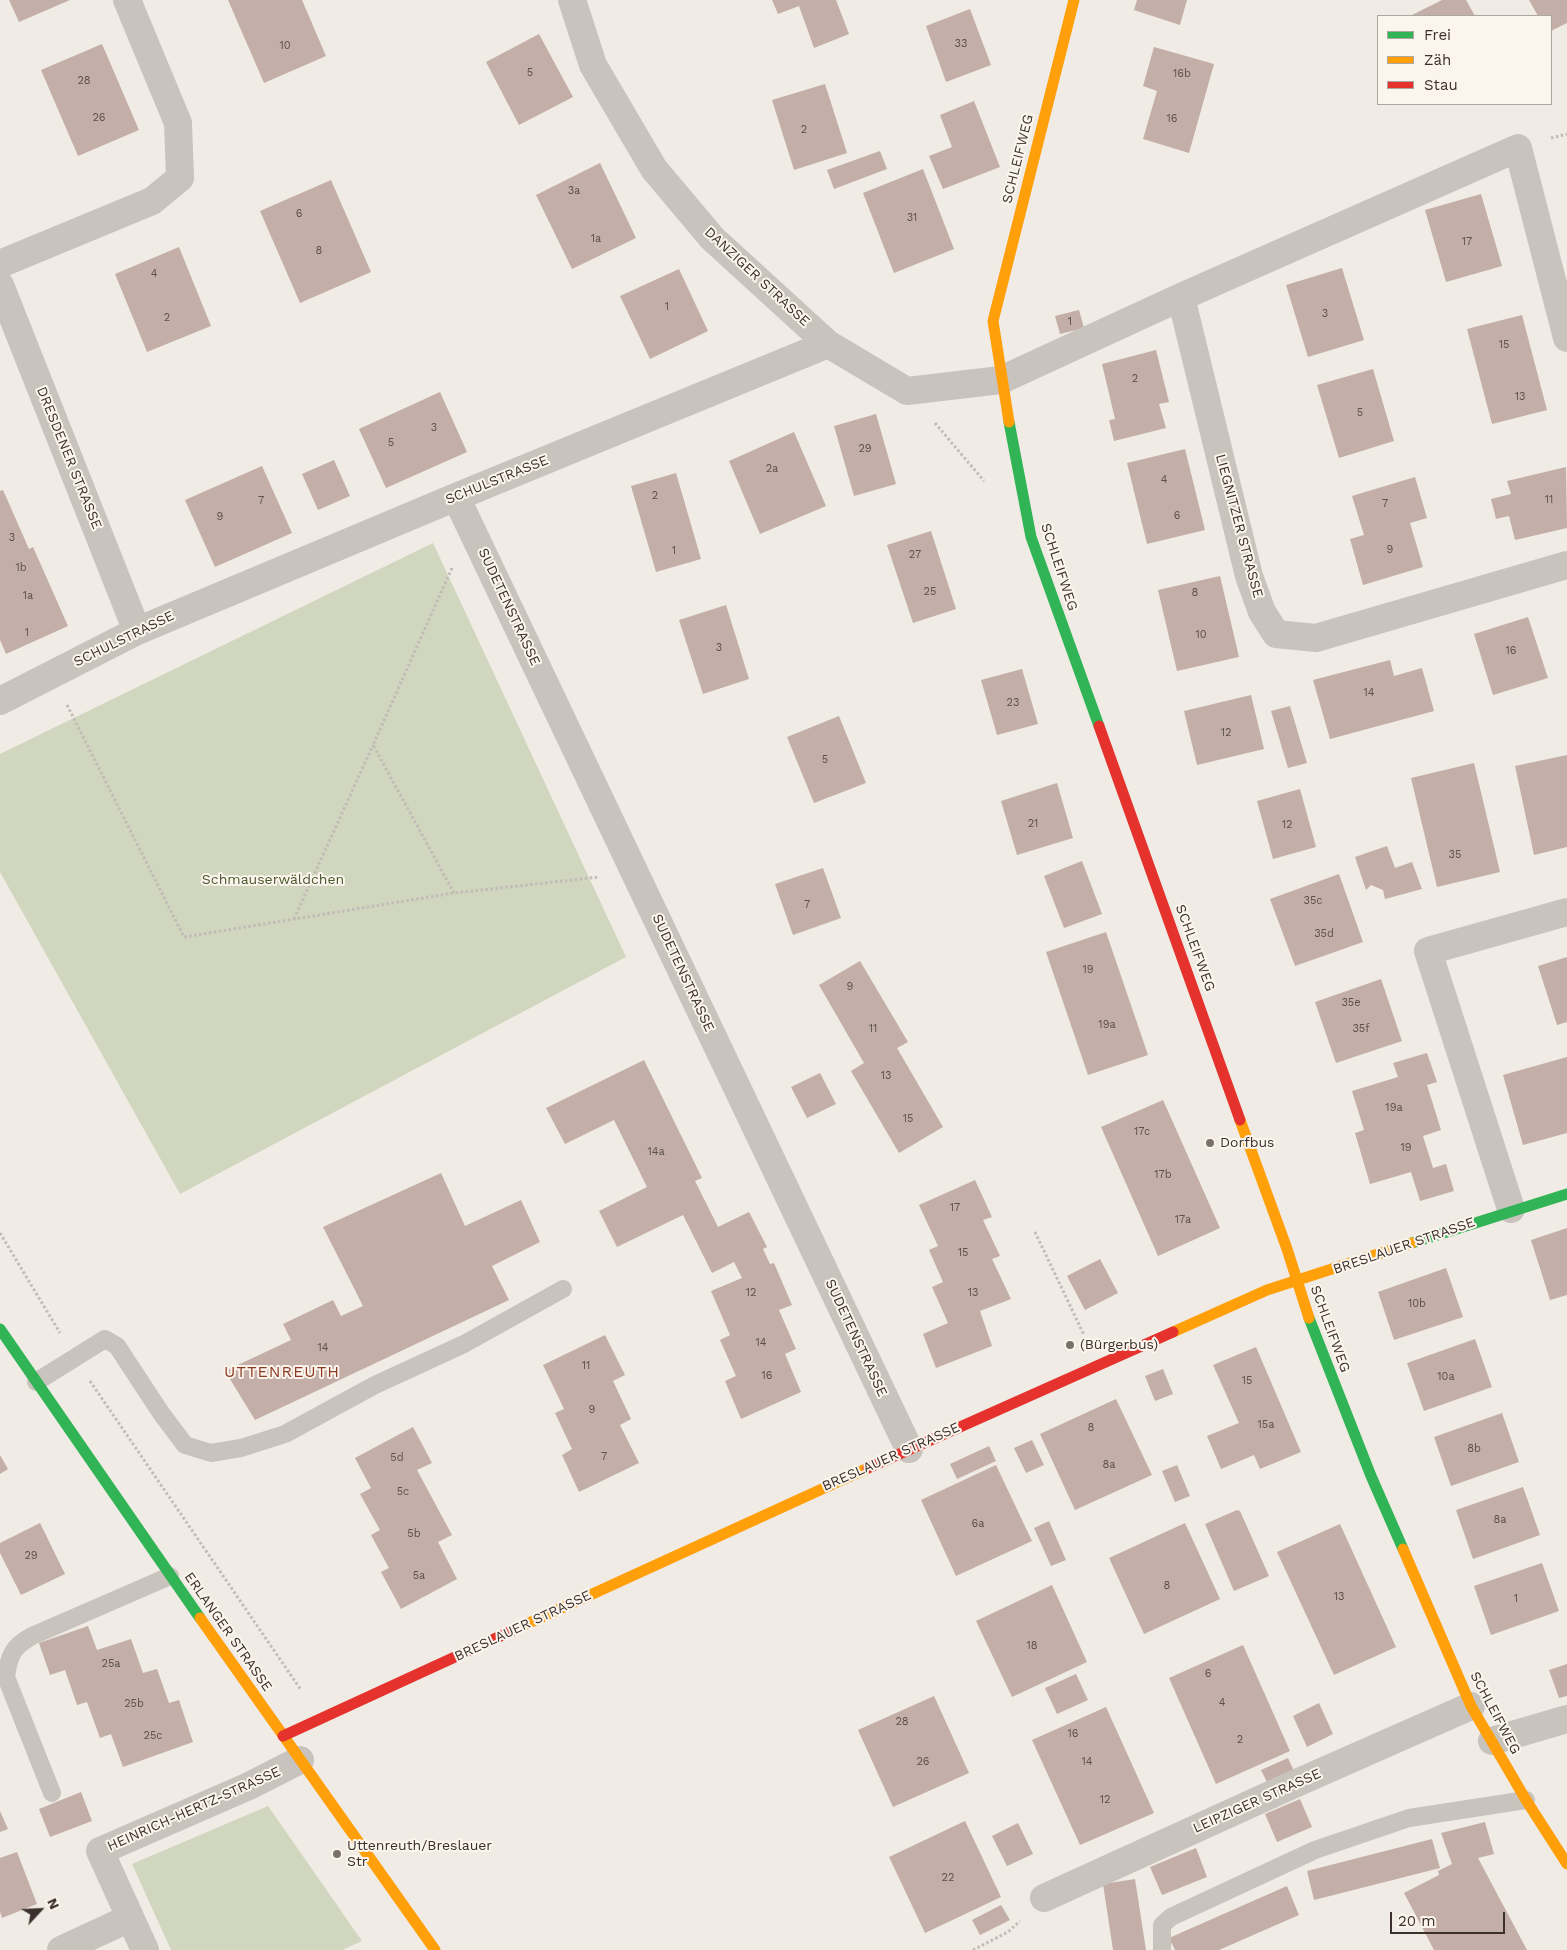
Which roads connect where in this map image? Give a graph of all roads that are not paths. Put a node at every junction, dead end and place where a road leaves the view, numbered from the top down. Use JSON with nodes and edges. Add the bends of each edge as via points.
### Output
{"nodes":[{"id":1,"x":127,"y":0,"type":"edge"},
{"id":2,"x":572,"y":0,"type":"edge"},
{"id":3,"x":1074,"y":0,"type":"edge"},
{"id":4,"x":0,"y":264,"type":"edge"},
{"id":5,"x":0,"y":285,"type":"edge"},
{"id":6,"x":1181,"y":297,"type":"junction"},
{"id":7,"x":1567,"y":338,"type":"edge"},
{"id":8,"x":828,"y":344,"type":"junction"},
{"id":9,"x":1001,"y":380,"type":"junction"},
{"id":10,"x":456,"y":497,"type":"junction"},
{"id":11,"x":1567,"y":565,"type":"edge"},
{"id":12,"x":137,"y":631,"type":"junction"},
{"id":13,"x":0,"y":701,"type":"edge"},
{"id":14,"x":1567,"y":912,"type":"edge"},
{"id":15,"x":1567,"y":1194,"type":"edge"},
{"id":16,"x":1512,"y":1209,"type":"junction"},
{"id":17,"x":1297,"y":1281,"type":"junction"},
{"id":18,"x":563,"y":1289,"type":"dead end"},
{"id":19,"x":3,"y":1339,"type":"edge"},
{"id":20,"x":36,"y":1382,"type":"junction"},
{"id":21,"x":909,"y":1449,"type":"junction"},
{"id":22,"x":170,"y":1576,"type":"junction"},
{"id":23,"x":1471,"y":1706,"type":"junction"},
{"id":24,"x":1567,"y":1719,"type":"edge"},
{"id":25,"x":283,"y":1736,"type":"junction"},
{"id":26,"x":1492,"y":1741,"type":"junction"},
{"id":27,"x":300,"y":1760,"type":"junction"},
{"id":28,"x":52,"y":1793,"type":"dead end"},
{"id":29,"x":1526,"y":1800,"type":"junction"},
{"id":30,"x":1567,"y":1864,"type":"edge"},
{"id":31,"x":1044,"y":1898,"type":"road end"},
{"id":32,"x":130,"y":1918,"type":"junction"},
{"id":33,"x":61,"y":1950,"type":"edge"},
{"id":34,"x":145,"y":1950,"type":"edge"},
{"id":35,"x":435,"y":1950,"type":"edge"},
{"id":36,"x":1162,"y":1950,"type":"edge"}],
"edges":[{"from":1,"to":4,"type":"street","via":[[178,123],[180,178],[152,201]]},
{"from":2,"to":8,"type":"street","name":"DANZIGER STRASSE","via":[[593,65],[654,168],[712,238]]},
{"from":3,"to":9,"type":"street","name":"SCHLEIFWEG","via":[[993,321]]},
{"from":5,"to":12,"type":"street","name":"DRESDENER STRASSE"},
{"from":6,"to":7,"type":"street","via":[[1518,148]]},
{"from":6,"to":9,"type":"street"},
{"from":6,"to":11,"type":"street","name":"LIEGNITZER STRASSE","via":[[1250,576],[1262,612],[1276,634],[1316,638]]},
{"from":8,"to":9,"type":"street","via":[[907,391]]},
{"from":8,"to":10,"type":"street","name":"SCHULSTRASSE"},
{"from":9,"to":17,"type":"street","name":"SCHLEIFWEG","via":[[1031,537]]},
{"from":10,"to":12,"type":"street","name":"SCHULSTRASSE"},
{"from":10,"to":21,"type":"street","name":"SUDETENSTRASSE"},
{"from":12,"to":13,"type":"street","name":"SCHULSTRASSE"},
{"from":14,"to":16,"type":"street","via":[[1428,952]]},
{"from":15,"to":16,"type":"street","name":"BRESLAUER STRASSE"},
{"from":16,"to":17,"type":"street","name":"BRESLAUER STRASSE"},
{"from":17,"to":21,"type":"street","name":"BRESLAUER STRASSE","via":[[1267,1290]]},
{"from":17,"to":23,"type":"street","name":"SCHLEIFWEG","via":[[1371,1476]]},
{"from":18,"to":20,"type":"lane","via":[[464,1344],[376,1385],[285,1434],[241,1448],[211,1453],[185,1445],[117,1346],[105,1339]]},
{"from":19,"to":20,"type":"street","name":"ERLANGER STRASSE"},
{"from":20,"to":22,"type":"street","name":"ERLANGER STRASSE"},
{"from":21,"to":25,"type":"street","name":"BRESLAUER STRASSE"},
{"from":22,"to":25,"type":"street","name":"ERLANGER STRASSE"},
{"from":22,"to":28,"type":"lane","via":[[32,1636],[13,1650],[6,1678]]},
{"from":23,"to":26,"type":"street","name":"SCHLEIFWEG"},
{"from":23,"to":31,"type":"street","name":"LEIPZIGER STRASSE"},
{"from":24,"to":26,"type":"street"},
{"from":25,"to":27,"type":"street","name":"ERLANGER STRASSE"},
{"from":26,"to":29,"type":"street","name":"SCHLEIFWEG"},
{"from":27,"to":32,"type":"street","name":"HEINRICH-HERTZ-STRASSE","via":[[249,1786],[100,1851]]},
{"from":27,"to":35,"type":"street","name":"ERLANGER STRASSE"},
{"from":29,"to":30,"type":"street","name":"SCHLEIFWEG"},
{"from":29,"to":36,"type":"lane","via":[[1410,1818],[1315,1850],[1171,1917],[1162,1926]]},
{"from":32,"to":33,"type":"street"},
{"from":32,"to":34,"type":"street","name":"HEINRICH-HERTZ-STRASSE"}]}
